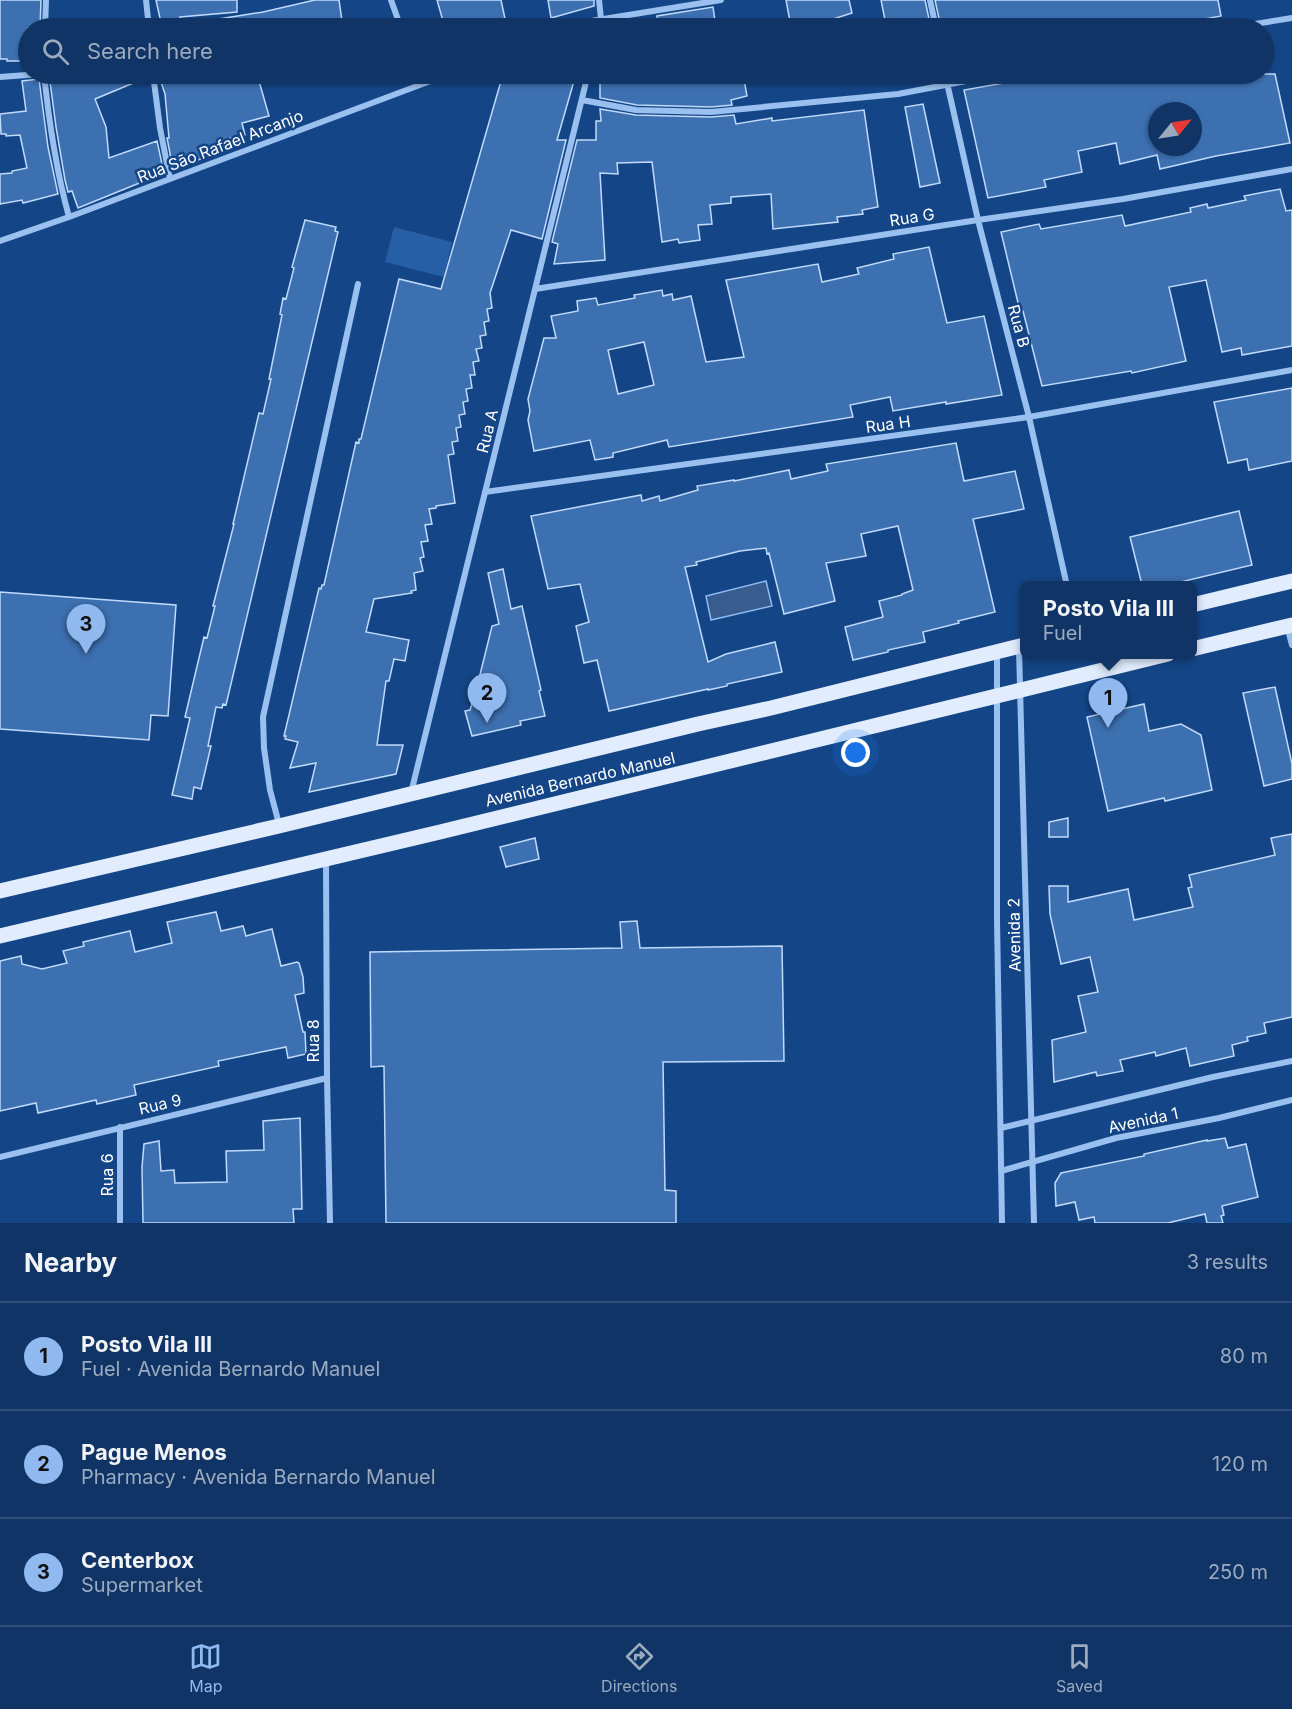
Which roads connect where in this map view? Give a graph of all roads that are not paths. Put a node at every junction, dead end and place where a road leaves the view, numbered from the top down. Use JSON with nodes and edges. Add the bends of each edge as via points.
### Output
{"nodes":[{"id":1,"x":46,"y":0,"type":"edge"},
{"id":2,"x":146,"y":0,"type":"edge"},
{"id":3,"x":391,"y":0,"type":"edge"},
{"id":4,"x":599,"y":0,"type":"edge"},
{"id":5,"x":721,"y":0,"type":"edge"},
{"id":6,"x":930,"y":0,"type":"edge"},
{"id":7,"x":698,"y":2,"type":"edge"},
{"id":8,"x":45,"y":18,"type":"edge"},
{"id":9,"x":148,"y":18,"type":"edge"},
{"id":10,"x":397,"y":18,"type":"edge"},
{"id":11,"x":601,"y":18,"type":"edge"},
{"id":12,"x":607,"y":18,"type":"edge"},
{"id":13,"x":934,"y":18,"type":"edge"},
{"id":14,"x":1292,"y":18,"type":"edge"},
{"id":15,"x":1274,"y":21,"type":"edge"},
{"id":16,"x":18,"y":76,"type":"edge"},
{"id":17,"x":0,"y":77,"type":"edge"},
{"id":18,"x":43,"y":84,"type":"edge"},
{"id":19,"x":154,"y":84,"type":"edge"},
{"id":20,"x":421,"y":84,"type":"edge"},
{"id":21,"x":586,"y":84,"type":"edge"},
{"id":22,"x":953,"y":84,"type":"edge"},
{"id":23,"x":948,"y":85,"type":"junction"},
{"id":24,"x":582,"y":100,"type":"junction"},
{"id":25,"x":1292,"y":169,"type":"edge"},
{"id":26,"x":170,"y":179,"type":"junction"},
{"id":27,"x":69,"y":217,"type":"junction"},
{"id":28,"x":978,"y":220,"type":"junction"},
{"id":29,"x":0,"y":241,"type":"edge"},
{"id":30,"x":358,"y":284,"type":"dead end"},
{"id":31,"x":536,"y":289,"type":"junction"},
{"id":32,"x":1292,"y":370,"type":"edge"},
{"id":33,"x":1029,"y":417,"type":"junction"},
{"id":34,"x":485,"y":492,"type":"junction"},
{"id":35,"x":1066,"y":581,"type":"edge"},
{"id":36,"x":1292,"y":581,"type":"edge"},
{"id":37,"x":1197,"y":604,"type":"edge"},
{"id":38,"x":1290,"y":625,"type":"edge"},
{"id":39,"x":1292,"y":645,"type":"edge"},
{"id":40,"x":1020,"y":646,"type":"edge"},
{"id":41,"x":1197,"y":648,"type":"edge"},
{"id":42,"x":997,"y":651,"type":"junction"},
{"id":43,"x":1021,"y":659,"type":"edge"},
{"id":44,"x":1147,"y":659,"type":"edge"},
{"id":45,"x":1020,"y":690,"type":"junction"},
{"id":46,"x":997,"y":696,"type":"junction"},
{"id":47,"x":410,"y":794,"type":"junction"},
{"id":48,"x":279,"y":826,"type":"junction"},
{"id":49,"x":326,"y":859,"type":"junction"},
{"id":50,"x":0,"y":891,"type":"edge"},
{"id":51,"x":0,"y":936,"type":"edge"},
{"id":52,"x":1292,"y":1060,"type":"edge"},
{"id":53,"x":327,"y":1078,"type":"junction"},
{"id":54,"x":1292,"y":1100,"type":"edge"},
{"id":55,"x":1032,"y":1120,"type":"junction"},
{"id":56,"x":120,"y":1127,"type":"junction"},
{"id":57,"x":1001,"y":1128,"type":"junction"},
{"id":58,"x":0,"y":1157,"type":"edge"},
{"id":59,"x":1033,"y":1162,"type":"junction"},
{"id":60,"x":1001,"y":1171,"type":"junction"},
{"id":61,"x":120,"y":1223,"type":"edge"},
{"id":62,"x":330,"y":1223,"type":"edge"},
{"id":63,"x":1002,"y":1223,"type":"edge"},
{"id":64,"x":1034,"y":1223,"type":"edge"}],
"edges":[{"from":1,"to":8,"type":"street"},
{"from":2,"to":9,"type":"street"},
{"from":3,"to":10,"type":"street"},
{"from":4,"to":11,"type":"street"},
{"from":5,"to":7,"type":"street"},
{"from":6,"to":13,"type":"street"},
{"from":7,"to":12,"type":"street"},
{"from":14,"to":15,"type":"street"},
{"from":16,"to":17,"type":"street"},
{"from":18,"to":27,"type":"street"},
{"from":19,"to":26,"type":"street"},
{"from":20,"to":26,"type":"street","name":"Rua São Rafael Arcanjo"},
{"from":21,"to":24,"type":"street","name":"Rua A"},
{"from":22,"to":23,"type":"street"},
{"from":23,"to":24,"type":"street","via":[[898,94],[711,112],[636,110]]},
{"from":23,"to":28,"type":"street","name":"Rua B"},
{"from":24,"to":31,"type":"street","name":"Rua A"},
{"from":25,"to":28,"type":"street","name":"Rua G"},
{"from":26,"to":27,"type":"street","name":"Rua São Rafael Arcanjo"},
{"from":27,"to":29,"type":"street","name":"Rua São Rafael Arcanjo"},
{"from":28,"to":31,"type":"street","name":"Rua G"},
{"from":28,"to":33,"type":"street","name":"Rua B"},
{"from":30,"to":48,"type":"street","via":[[263,717],[270,790]]},
{"from":31,"to":34,"type":"street","name":"Rua A"},
{"from":32,"to":33,"type":"street","name":"Rua H"},
{"from":33,"to":34,"type":"street","name":"Rua H"},
{"from":33,"to":35,"type":"street","name":"Rua B"},
{"from":34,"to":47,"type":"street","name":"Rua A"},
{"from":36,"to":37,"type":"main road"},
{"from":38,"to":39,"type":"street"},
{"from":38,"to":41,"type":"main road"},
{"from":40,"to":42,"type":"main road","name":"Avenida Bernardo Manuel"},
{"from":42,"to":46,"type":"street","name":"Avenida 2"},
{"from":42,"to":47,"type":"main road","name":"Avenida Bernardo Manuel"},
{"from":43,"to":45,"type":"street","name":"Avenida 2"},
{"from":44,"to":45,"type":"main road","name":"Avenida Bernardo Manuel"},
{"from":45,"to":46,"type":"main road","name":"Avenida Bernardo Manuel"},
{"from":45,"to":55,"type":"street","name":"Avenida 2"},
{"from":46,"to":49,"type":"main road","name":"Avenida Bernardo Manuel"},
{"from":46,"to":57,"type":"street","name":"Avenida 2"},
{"from":47,"to":48,"type":"main road","name":"Avenida Bernardo Manuel"},
{"from":48,"to":50,"type":"main road","name":"Avenida Bernardo Manuel"},
{"from":49,"to":51,"type":"main road","name":"Avenida Bernardo Manuel"},
{"from":49,"to":53,"type":"street","name":"Rua 8"},
{"from":52,"to":55,"type":"street","name":"Avenida 1"},
{"from":53,"to":56,"type":"street","name":"Rua 9"},
{"from":53,"to":62,"type":"street","name":"Rua 8"},
{"from":54,"to":59,"type":"street","name":"Avenida 1","via":[[1116,1138]]},
{"from":55,"to":57,"type":"street","name":"Avenida 1"},
{"from":55,"to":59,"type":"street","name":"Avenida 2"},
{"from":56,"to":58,"type":"street","name":"Rua 9"},
{"from":56,"to":61,"type":"street","name":"Rua 6"},
{"from":57,"to":60,"type":"street","name":"Avenida 2"},
{"from":59,"to":60,"type":"street","name":"Avenida 1"},
{"from":59,"to":64,"type":"street","name":"Avenida 2"},
{"from":60,"to":63,"type":"street","name":"Avenida 2"}]}
